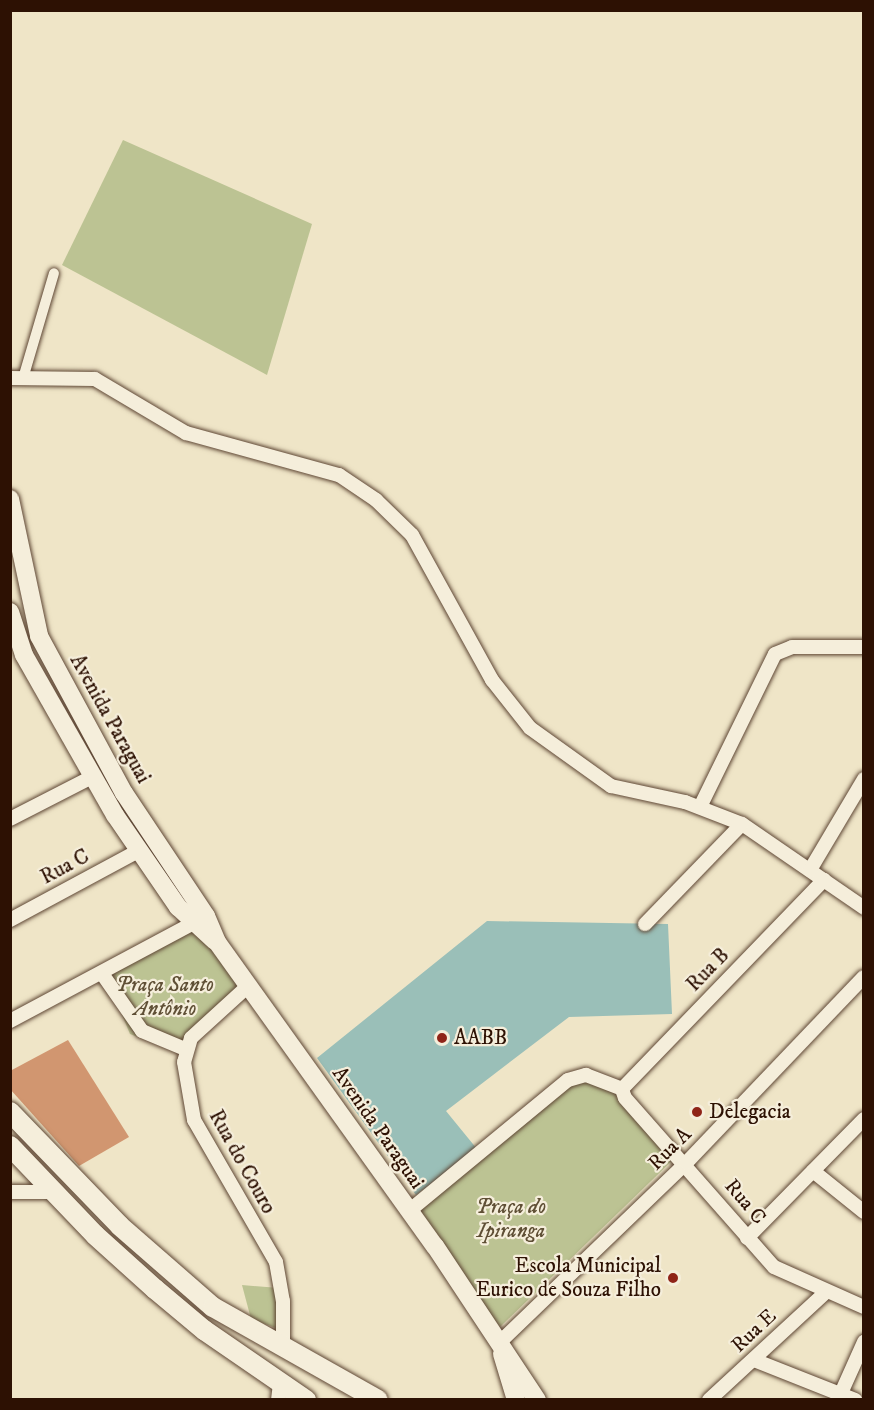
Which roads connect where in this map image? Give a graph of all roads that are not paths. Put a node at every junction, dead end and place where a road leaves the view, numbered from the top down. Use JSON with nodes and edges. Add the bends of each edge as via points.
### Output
{"nodes":[{"id":1,"x":54,"y":273,"type":"dead end"},
{"id":2,"x":17,"y":377,"type":"edge"},
{"id":3,"x":10,"y":499,"type":"edge"},
{"id":4,"x":10,"y":612,"type":"edge"},
{"id":5,"x":864,"y":647,"type":"edge"},
{"id":6,"x":92,"y":777,"type":"junction"},
{"id":7,"x":864,"y":779,"type":"edge"},
{"id":8,"x":700,"y":807,"type":"junction"},
{"id":9,"x":10,"y":819,"type":"edge"},
{"id":10,"x":742,"y":824,"type":"junction"},
{"id":11,"x":138,"y":851,"type":"junction"},
{"id":12,"x":810,"y":870,"type":"junction"},
{"id":13,"x":824,"y":880,"type":"junction"},
{"id":14,"x":864,"y":908,"type":"edge"},
{"id":15,"x":10,"y":920,"type":"edge"},
{"id":16,"x":200,"y":920,"type":"junction"},
{"id":17,"x":645,"y":924,"type":"dead end"},
{"id":18,"x":103,"y":975,"type":"junction"},
{"id":19,"x":864,"y":977,"type":"edge"},
{"id":20,"x":248,"y":986,"type":"junction"},
{"id":21,"x":10,"y":1021,"type":"edge"},
{"id":22,"x":185,"y":1049,"type":"junction"},
{"id":23,"x":622,"y":1089,"type":"junction"},
{"id":24,"x":10,"y":1112,"type":"edge"},
{"id":25,"x":864,"y":1119,"type":"edge"},
{"id":26,"x":10,"y":1146,"type":"edge"},
{"id":27,"x":686,"y":1163,"type":"junction"},
{"id":28,"x":813,"y":1171,"type":"junction"},
{"id":29,"x":10,"y":1192,"type":"edge"},
{"id":30,"x":54,"y":1192,"type":"junction"},
{"id":31,"x":409,"y":1211,"type":"junction"},
{"id":32,"x":864,"y":1212,"type":"edge"},
{"id":33,"x":747,"y":1238,"type":"junction"},
{"id":34,"x":826,"y":1292,"type":"junction"},
{"id":35,"x":864,"y":1307,"type":"edge"},
{"id":36,"x":864,"y":1342,"type":"edge"},
{"id":37,"x":499,"y":1343,"type":"junction"},
{"id":38,"x":283,"y":1345,"type":"junction"},
{"id":39,"x":754,"y":1360,"type":"junction"},
{"id":40,"x":279,"y":1392,"type":"edge"},
{"id":41,"x":839,"y":1396,"type":"edge"},
{"id":42,"x":306,"y":1400,"type":"edge"},
{"id":43,"x":378,"y":1400,"type":"edge"},
{"id":44,"x":516,"y":1400,"type":"edge"},
{"id":45,"x":537,"y":1400,"type":"edge"},
{"id":46,"x":709,"y":1400,"type":"edge"},
{"id":47,"x":855,"y":1400,"type":"edge"}],
"edges":[{"from":1,"to":2,"type":"street"},
{"from":2,"to":8,"type":"street","via":[[95,379],[186,433],[320,469],[352,484],[391,513],[426,554],[482,664],[524,722],[611,786]]},
{"from":3,"to":16,"type":"street","name":"Avenida Paraguai","via":[[34,619],[46,650],[124,793]]},
{"from":4,"to":6,"type":"street","name":"Avenida Paraguai","via":[[24,655]]},
{"from":5,"to":8,"type":"street","via":[[792,647],[775,654]]},
{"from":6,"to":9,"type":"street"},
{"from":6,"to":11,"type":"street","name":"Avenida Paraguai"},
{"from":7,"to":12,"type":"street"},
{"from":8,"to":10,"type":"street"},
{"from":10,"to":12,"type":"street"},
{"from":10,"to":17,"type":"street"},
{"from":11,"to":15,"type":"street","name":"Rua C"},
{"from":11,"to":16,"type":"street","name":"Avenida Paraguai"},
{"from":12,"to":13,"type":"street"},
{"from":13,"to":14,"type":"street"},
{"from":13,"to":23,"type":"street","name":"Rua B"},
{"from":16,"to":18,"type":"street"},
{"from":16,"to":20,"type":"street","name":"Avenida Paraguai"},
{"from":18,"to":21,"type":"street"},
{"from":18,"to":22,"type":"street","via":[[142,1031]]},
{"from":19,"to":27,"type":"street","name":"Rua A"},
{"from":20,"to":22,"type":"street"},
{"from":20,"to":31,"type":"street","name":"Avenida Paraguai"},
{"from":22,"to":38,"type":"street","name":"Rua do Couro","via":[[191,1113],[276,1262],[282,1290]]},
{"from":23,"to":27,"type":"street","name":"Rua C","via":[[625,1098]]},
{"from":23,"to":31,"type":"street","via":[[586,1075],[568,1080]]},
{"from":24,"to":38,"type":"main road","via":[[81,1188],[186,1285],[213,1307]]},
{"from":25,"to":28,"type":"street"},
{"from":26,"to":30,"type":"main road"},
{"from":27,"to":33,"type":"street","name":"Rua C"},
{"from":27,"to":37,"type":"street","name":"Rua A"},
{"from":28,"to":32,"type":"street"},
{"from":28,"to":33,"type":"street"},
{"from":29,"to":30,"type":"street"},
{"from":30,"to":40,"type":"main road","via":[[154,1289]]},
{"from":31,"to":37,"type":"street","name":"Avenida Paraguai"},
{"from":33,"to":34,"type":"street","name":"Rua C","via":[[774,1267]]},
{"from":34,"to":35,"type":"street","name":"Rua C"},
{"from":34,"to":39,"type":"street","name":"Rua E"},
{"from":36,"to":41,"type":"street"},
{"from":37,"to":44,"type":"street","name":"Avenida Paraguai"},
{"from":37,"to":45,"type":"street","name":"Avenida Paraguai"},
{"from":38,"to":43,"type":"main road","via":[[323,1372]]},
{"from":39,"to":41,"type":"street"},
{"from":39,"to":46,"type":"street","name":"Rua E"},
{"from":40,"to":42,"type":"main road"},
{"from":41,"to":47,"type":"street"}]}
